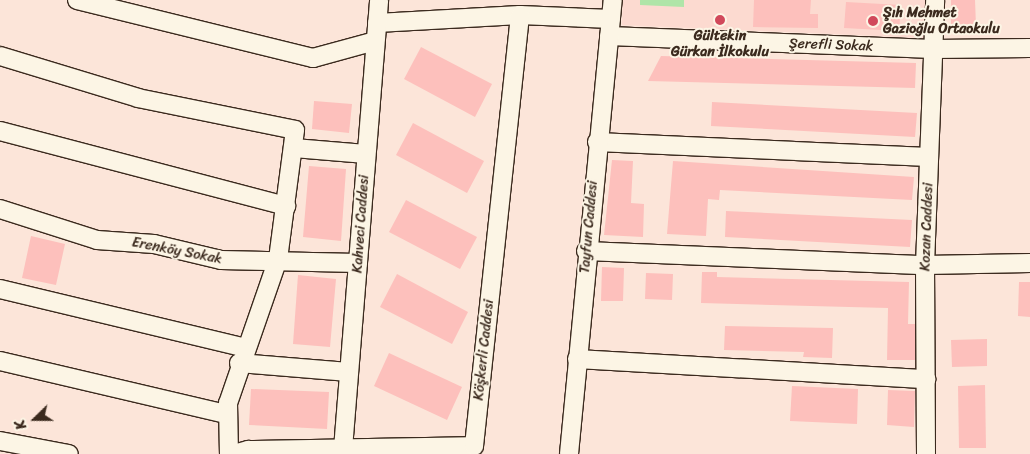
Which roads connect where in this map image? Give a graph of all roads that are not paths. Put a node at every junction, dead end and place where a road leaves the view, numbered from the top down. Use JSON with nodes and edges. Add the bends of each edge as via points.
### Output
{"nodes":[{"id":1,"x":77,"y":0,"type":"edge"},
{"id":2,"x":379,"y":0,"type":"edge"},
{"id":3,"x":613,"y":0,"type":"edge"},
{"id":4,"x":935,"y":0,"type":"edge"},
{"id":5,"x":520,"y":15,"type":"junction"},
{"id":6,"x":610,"y":27,"type":"junction"},
{"id":7,"x":376,"y":32,"type":"junction"},
{"id":8,"x":1030,"y":48,"type":"edge"},
{"id":9,"x":933,"y":49,"type":"junction"},
{"id":10,"x":0,"y":56,"type":"edge"},
{"id":11,"x":0,"y":131,"type":"edge"},
{"id":12,"x":597,"y":142,"type":"junction"},
{"id":13,"x":294,"y":148,"type":"junction"},
{"id":14,"x":366,"y":154,"type":"junction"},
{"id":15,"x":929,"y":157,"type":"junction"},
{"id":16,"x":286,"y":206,"type":"junction"},
{"id":17,"x":0,"y":209,"type":"edge"},
{"id":18,"x":586,"y":251,"type":"junction"},
{"id":19,"x":278,"y":259,"type":"junction"},
{"id":20,"x":358,"y":263,"type":"junction"},
{"id":21,"x":1030,"y":263,"type":"edge"},
{"id":22,"x":925,"y":265,"type":"junction"},
{"id":23,"x":0,"y":289,"type":"edge"},
{"id":24,"x":242,"y":356,"type":"junction"},
{"id":25,"x":577,"y":359,"type":"junction"},
{"id":26,"x":0,"y":360,"type":"edge"},
{"id":27,"x":349,"y":372,"type":"junction"},
{"id":28,"x":926,"y":379,"type":"junction"},
{"id":29,"x":226,"y":414,"type":"junction"},
{"id":30,"x":0,"y":441,"type":"edge"},
{"id":31,"x":344,"y":449,"type":"junction"},
{"id":32,"x":69,"y":454,"type":"edge"},
{"id":33,"x":229,"y":454,"type":"edge"},
{"id":34,"x":234,"y":454,"type":"edge"},
{"id":35,"x":569,"y":454,"type":"edge"},
{"id":36,"x":926,"y":454,"type":"edge"}],
"edges":[{"from":1,"to":7,"type":"street","name":"Şerefli Sokak","via":[[313,58]]},
{"from":2,"to":7,"type":"street","name":"Kahveci Caddesi"},
{"from":3,"to":6,"type":"street","name":"Tayfun Caddesi"},
{"from":4,"to":9,"type":"street","name":"Kozan Caddesi"},
{"from":5,"to":6,"type":"street","name":"Şerefli Sokak"},
{"from":5,"to":7,"type":"street","name":"Şerefli Sokak"},
{"from":5,"to":31,"type":"street","name":"Köşkerli Caddesi","via":[[474,446]]},
{"from":6,"to":9,"type":"street","name":"Şerefli Sokak"},
{"from":6,"to":12,"type":"street","name":"Tayfun Caddesi"},
{"from":7,"to":14,"type":"street","name":"Kahveci Caddesi"},
{"from":8,"to":9,"type":"street","name":"Şerefli Sokak"},
{"from":9,"to":15,"type":"street","name":"Kozan Caddesi"},
{"from":10,"to":13,"type":"street","via":[[138,98],[295,130]]},
{"from":11,"to":16,"type":"street"},
{"from":12,"to":15,"type":"street"},
{"from":12,"to":18,"type":"street","name":"Tayfun Caddesi"},
{"from":13,"to":14,"type":"street"},
{"from":13,"to":16,"type":"street"},
{"from":14,"to":20,"type":"street","name":"Kahveci Caddesi"},
{"from":15,"to":22,"type":"street","name":"Kozan Caddesi"},
{"from":16,"to":19,"type":"street"},
{"from":17,"to":19,"type":"street","name":"Erenköy Sokak","via":[[97,240],[154,244],[221,260]]},
{"from":18,"to":22,"type":"street"},
{"from":18,"to":25,"type":"street","name":"Tayfun Caddesi"},
{"from":19,"to":20,"type":"street","name":"Erenköy Sokak"},
{"from":19,"to":24,"type":"street"},
{"from":20,"to":27,"type":"street","name":"Kahveci Caddesi"},
{"from":21,"to":22,"type":"street"},
{"from":22,"to":28,"type":"street","name":"Kozan Caddesi"},
{"from":23,"to":24,"type":"street"},
{"from":24,"to":27,"type":"street"},
{"from":24,"to":29,"type":"street"},
{"from":25,"to":28,"type":"street"},
{"from":25,"to":35,"type":"street","name":"Tayfun Caddesi"},
{"from":26,"to":29,"type":"street"},
{"from":27,"to":31,"type":"street","name":"Kahveci Caddesi"},
{"from":28,"to":36,"type":"street","name":"Kozan Caddesi"},
{"from":29,"to":33,"type":"street"},
{"from":30,"to":32,"type":"street"},
{"from":31,"to":34,"type":"street","name":"Köşkerli Caddesi","via":[[248,450]]}]}
